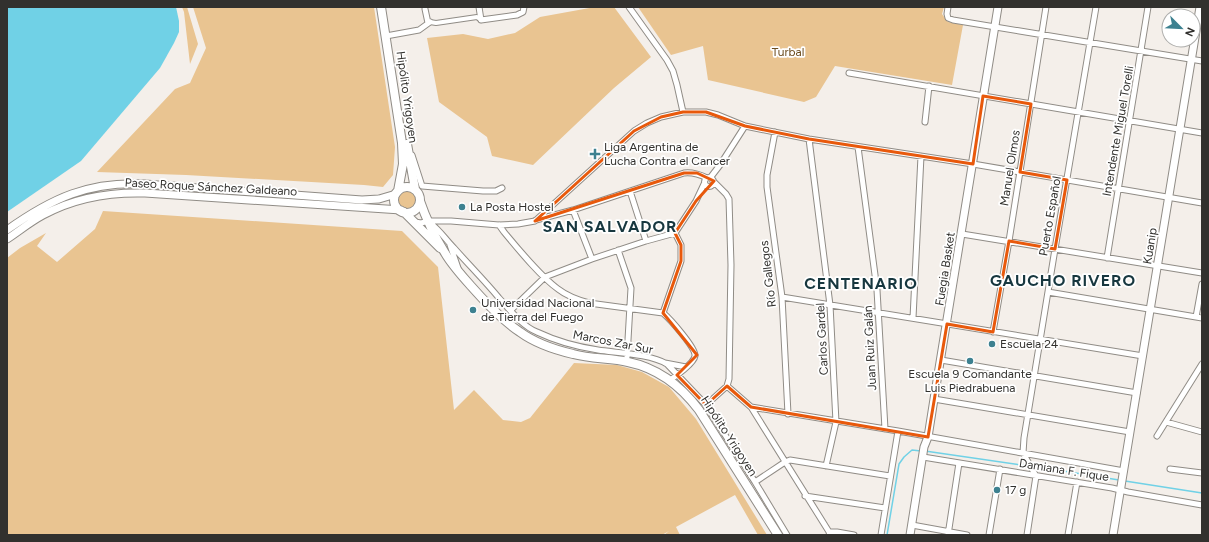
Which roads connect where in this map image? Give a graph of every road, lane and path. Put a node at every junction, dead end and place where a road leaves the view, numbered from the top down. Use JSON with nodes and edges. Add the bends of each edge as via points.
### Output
{"nodes":[{"id":1,"x":381,"y":7,"type":"edge"},
{"id":2,"x":386,"y":7,"type":"edge"},
{"id":3,"x":479,"y":7,"type":"edge"},
{"id":4,"x":629,"y":7,"type":"edge"},
{"id":5,"x":948,"y":7,"type":"edge"},
{"id":6,"x":998,"y":7,"type":"edge"},
{"id":7,"x":1046,"y":7,"type":"edge"},
{"id":8,"x":1096,"y":7,"type":"edge"},
{"id":9,"x":1148,"y":7,"type":"edge"},
{"id":10,"x":1200,"y":7,"type":"edge"},
{"id":11,"x":426,"y":9,"type":"dead end"},
{"id":12,"x":523,"y":9,"type":"edge"},
{"id":13,"x":481,"y":20,"type":"junction"},
{"id":14,"x":430,"y":23,"type":"junction"},
{"id":15,"x":995,"y":28,"type":"junction"},
{"id":16,"x":388,"y":36,"type":"junction"},
{"id":17,"x":1042,"y":36,"type":"junction"},
{"id":18,"x":1089,"y":43,"type":"junction"},
{"id":19,"x":1141,"y":51,"type":"junction"},
{"id":20,"x":1191,"y":60,"type":"junction"},
{"id":21,"x":1202,"y":61,"type":"edge"},
{"id":22,"x":849,"y":73,"type":"dead end"},
{"id":23,"x":929,"y":86,"type":"junction"},
{"id":24,"x":983,"y":96,"type":"junction"},
{"id":25,"x":1031,"y":104,"type":"junction"},
{"id":26,"x":683,"y":112,"type":"junction"},
{"id":27,"x":1078,"y":112,"type":"junction"},
{"id":28,"x":1129,"y":121,"type":"junction"},
{"id":29,"x":925,"y":122,"type":"dead end"},
{"id":30,"x":745,"y":126,"type":"junction"},
{"id":31,"x":1180,"y":129,"type":"junction"},
{"id":32,"x":775,"y":132,"type":"junction"},
{"id":33,"x":1202,"y":133,"type":"edge"},
{"id":34,"x":809,"y":139,"type":"junction"},
{"id":35,"x":858,"y":147,"type":"junction"},
{"id":36,"x":921,"y":156,"type":"junction"},
{"id":37,"x":973,"y":164,"type":"junction"},
{"id":38,"x":1020,"y":172,"type":"junction"},
{"id":39,"x":711,"y":179,"type":"junction"},
{"id":40,"x":1066,"y":180,"type":"junction"},
{"id":41,"x":106,"y":185,"type":"junction"},
{"id":42,"x":708,"y":186,"type":"junction"},
{"id":43,"x":502,"y":188,"type":"dead end"},
{"id":44,"x":418,"y":189,"type":"junction"},
{"id":45,"x":1118,"y":189,"type":"junction"},
{"id":46,"x":630,"y":191,"type":"junction"},
{"id":47,"x":397,"y":192,"type":"junction"},
{"id":48,"x":265,"y":193,"type":"junction"},
{"id":49,"x":107,"y":194,"type":"junction"},
{"id":50,"x":726,"y":194,"type":"junction"},
{"id":51,"x":1169,"y":198,"type":"junction"},
{"id":52,"x":264,"y":201,"type":"junction"},
{"id":53,"x":420,"y":201,"type":"junction"},
{"id":54,"x":1202,"y":203,"type":"edge"},
{"id":55,"x":573,"y":210,"type":"junction"},
{"id":56,"x":402,"y":211,"type":"junction"},
{"id":57,"x":535,"y":220,"type":"junction"},
{"id":58,"x":429,"y":221,"type":"junction"},
{"id":59,"x":412,"y":222,"type":"junction"},
{"id":60,"x":445,"y":222,"type":"junction"},
{"id":61,"x":499,"y":225,"type":"junction"},
{"id":62,"x":7,"y":230,"type":"edge"},
{"id":63,"x":440,"y":230,"type":"junction"},
{"id":64,"x":675,"y":233,"type":"junction"},
{"id":65,"x":962,"y":234,"type":"junction"},
{"id":66,"x":7,"y":240,"type":"edge"},
{"id":67,"x":646,"y":241,"type":"junction"},
{"id":68,"x":1009,"y":241,"type":"junction"},
{"id":69,"x":449,"y":243,"type":"junction"},
{"id":70,"x":1055,"y":249,"type":"junction"},
{"id":71,"x":618,"y":250,"type":"junction"},
{"id":72,"x":444,"y":253,"type":"junction"},
{"id":73,"x":1107,"y":258,"type":"junction"},
{"id":74,"x":592,"y":259,"type":"junction"},
{"id":75,"x":1158,"y":266,"type":"junction"},
{"id":76,"x":1202,"y":273,"type":"edge"},
{"id":77,"x":460,"y":274,"type":"junction"},
{"id":78,"x":545,"y":277,"type":"junction"},
{"id":79,"x":1202,"y":284,"type":"edge"},
{"id":80,"x":1048,"y":292,"type":"junction"},
{"id":81,"x":782,"y":297,"type":"junction"},
{"id":82,"x":830,"y":305,"type":"junction"},
{"id":83,"x":630,"y":309,"type":"junction"},
{"id":84,"x":510,"y":310,"type":"junction"},
{"id":85,"x":1151,"y":310,"type":"junction"},
{"id":86,"x":878,"y":312,"type":"junction"},
{"id":87,"x":663,"y":313,"type":"junction"},
{"id":88,"x":1196,"y":316,"type":"junction"},
{"id":89,"x":913,"y":318,"type":"junction"},
{"id":90,"x":1202,"y":318,"type":"edge"},
{"id":91,"x":947,"y":324,"type":"junction"},
{"id":92,"x":993,"y":332,"type":"junction"},
{"id":93,"x":1040,"y":339,"type":"junction"},
{"id":94,"x":1143,"y":356,"type":"junction"},
{"id":95,"x":627,"y":358,"type":"junction"},
{"id":96,"x":941,"y":360,"type":"junction"},
{"id":97,"x":662,"y":362,"type":"junction"},
{"id":98,"x":1202,"y":364,"type":"edge"},
{"id":99,"x":686,"y":367,"type":"junction"},
{"id":100,"x":677,"y":374,"type":"junction"},
{"id":101,"x":1034,"y":376,"type":"junction"},
{"id":102,"x":670,"y":380,"type":"junction"},
{"id":103,"x":727,"y":386,"type":"junction"},
{"id":104,"x":1137,"y":393,"type":"junction"},
{"id":105,"x":934,"y":399,"type":"junction"},
{"id":106,"x":706,"y":405,"type":"junction"},
{"id":107,"x":751,"y":407,"type":"junction"},
{"id":108,"x":788,"y":414,"type":"junction"},
{"id":109,"x":1028,"y":415,"type":"junction"},
{"id":110,"x":836,"y":422,"type":"junction"},
{"id":111,"x":1166,"y":422,"type":"junction"},
{"id":112,"x":885,"y":429,"type":"junction"},
{"id":113,"x":898,"y":431,"type":"junction"},
{"id":114,"x":1130,"y":432,"type":"junction"},
{"id":115,"x":1202,"y":432,"type":"edge"},
{"id":116,"x":1157,"y":436,"type":"dead end"},
{"id":117,"x":928,"y":437,"type":"junction"},
{"id":118,"x":1023,"y":453,"type":"junction"},
{"id":119,"x":923,"y":457,"type":"junction"},
{"id":120,"x":785,"y":462,"type":"junction"},
{"id":121,"x":959,"y":463,"type":"junction"},
{"id":122,"x":826,"y":466,"type":"junction"},
{"id":123,"x":1000,"y":469,"type":"junction"},
{"id":124,"x":1170,"y":469,"type":"dead end"},
{"id":125,"x":1123,"y":473,"type":"junction"},
{"id":126,"x":1202,"y":474,"type":"edge"},
{"id":127,"x":890,"y":476,"type":"junction"},
{"id":128,"x":1036,"y":476,"type":"junction"},
{"id":129,"x":755,"y":482,"type":"junction"},
{"id":130,"x":1077,"y":482,"type":"junction"},
{"id":131,"x":1121,"y":488,"type":"junction"},
{"id":132,"x":806,"y":496,"type":"junction"},
{"id":133,"x":1202,"y":505,"type":"edge"},
{"id":134,"x":885,"y":508,"type":"junction"},
{"id":135,"x":912,"y":525,"type":"junction"},
{"id":136,"x":830,"y":533,"type":"edge"},
{"id":137,"x":949,"y":533,"type":"edge"},
{"id":138,"x":778,"y":535,"type":"edge"},
{"id":139,"x":787,"y":535,"type":"edge"},
{"id":140,"x":854,"y":535,"type":"edge"},
{"id":141,"x":881,"y":535,"type":"edge"},
{"id":142,"x":910,"y":535,"type":"edge"},
{"id":143,"x":967,"y":535,"type":"edge"},
{"id":144,"x":989,"y":535,"type":"edge"},
{"id":145,"x":1028,"y":535,"type":"edge"},
{"id":146,"x":1068,"y":535,"type":"edge"},
{"id":147,"x":1113,"y":535,"type":"edge"}],
"edges":[{"from":1,"to":16,"type":"main road","name":"Hipólito Yrigoyen"},
{"from":2,"to":16,"type":"main road","name":"Hipólito Yrigoyen"},
{"from":3,"to":13,"type":"street"},
{"from":4,"to":26,"type":"street","via":[[673,71]]},
{"from":5,"to":15,"type":"street","via":[[948,18]]},
{"from":6,"to":15,"type":"main road","name":"Fuegia Basket"},
{"from":7,"to":17,"type":"street","name":"Manuel Olmos"},
{"from":8,"to":18,"type":"street","name":"Puerto Español"},
{"from":9,"to":19,"type":"street","name":"Intendente Miguel Torelli"},
{"from":10,"to":20,"type":"main road","name":"Kuanip"},
{"from":11,"to":14,"type":"street"},
{"from":12,"to":13,"type":"street","via":[[517,15]]},
{"from":13,"to":14,"type":"street","via":[[477,17]]},
{"from":14,"to":16,"type":"street","via":[[418,30]]},
{"from":15,"to":17,"type":"street"},
{"from":15,"to":24,"type":"main road","name":"Fuegia Basket"},
{"from":16,"to":44,"type":"main road","name":"Hipólito Yrigoyen","via":[[408,151]]},
{"from":16,"to":47,"type":"main road","name":"Hipólito Yrigoyen","via":[[402,143],[403,164]]},
{"from":17,"to":18,"type":"street"},
{"from":17,"to":25,"type":"street","name":"Manuel Olmos"},
{"from":18,"to":19,"type":"street"},
{"from":18,"to":27,"type":"street","name":"Puerto Español"},
{"from":19,"to":20,"type":"street"},
{"from":19,"to":28,"type":"street","name":"Intendente Miguel Torelli"},
{"from":20,"to":21,"type":"street"},
{"from":20,"to":31,"type":"main road","name":"Kuanip"},
{"from":22,"to":23,"type":"street"},
{"from":23,"to":24,"type":"street"},
{"from":23,"to":29,"type":"street"},
{"from":24,"to":25,"type":"street"},
{"from":24,"to":37,"type":"main road","name":"Fuegia Basket"},
{"from":25,"to":27,"type":"street"},
{"from":25,"to":38,"type":"street","name":"Manuel Olmos"},
{"from":26,"to":30,"type":"street","via":[[706,112]]},
{"from":26,"to":57,"type":"street","via":[[661,117],[634,131]]},
{"from":27,"to":28,"type":"street"},
{"from":27,"to":40,"type":"street","name":"Puerto Español"},
{"from":28,"to":31,"type":"street"},
{"from":28,"to":45,"type":"street","name":"Intendente Miguel Torelli"},
{"from":30,"to":32,"type":"street"},
{"from":30,"to":39,"type":"street"},
{"from":31,"to":33,"type":"street"},
{"from":31,"to":51,"type":"main road","name":"Kuanip"},
{"from":32,"to":34,"type":"street"},
{"from":32,"to":81,"type":"street","name":"Río Gallegos","via":[[767,187]]},
{"from":34,"to":35,"type":"street"},
{"from":34,"to":82,"type":"street","name":"Carlos Gardel"},
{"from":35,"to":36,"type":"street"},
{"from":35,"to":86,"type":"street","name":"Juan Ruiz Galán"},
{"from":36,"to":37,"type":"street"},
{"from":36,"to":89,"type":"street"},
{"from":37,"to":38,"type":"street"},
{"from":37,"to":65,"type":"main road","name":"Fuegia Basket"},
{"from":38,"to":40,"type":"street"},
{"from":38,"to":68,"type":"street","name":"Manuel Olmos"},
{"from":39,"to":42,"type":"street","via":[[712,185]]},
{"from":39,"to":42,"type":"street","via":[[704,181]]},
{"from":39,"to":46,"type":"street","via":[[690,172]]},
{"from":39,"to":50,"type":"street"},
{"from":40,"to":45,"type":"street"},
{"from":40,"to":70,"type":"street","name":"Puerto Español"},
{"from":41,"to":48,"type":"main road","name":"Paseo Roque Sánchez Galdeano","via":[[130,183]]},
{"from":41,"to":49,"type":"main road"},
{"from":41,"to":62,"type":"main road","name":"Paseo Roque Sánchez Galdeano","via":[[57,199]]},
{"from":42,"to":50,"type":"street"},
{"from":42,"to":64,"type":"street"},
{"from":43,"to":44,"type":"street","via":[[496,191]]},
{"from":44,"to":47,"type":"main road","via":[[408,187]]},
{"from":44,"to":53,"type":"main road"},
{"from":45,"to":51,"type":"street"},
{"from":45,"to":73,"type":"street","name":"Intendente Miguel Torelli"},
{"from":46,"to":55,"type":"street"},
{"from":46,"to":67,"type":"street"},
{"from":47,"to":48,"type":"main road","name":"Paseo Roque Sánchez Galdeano","via":[[379,199],[367,200]]},
{"from":47,"to":56,"type":"main road","via":[[396,205]]},
{"from":48,"to":52,"type":"main road"},
{"from":49,"to":52,"type":"main road","name":"Paseo Roque Sánchez Galdeano","via":[[132,192]]},
{"from":49,"to":66,"type":"main road","name":"Paseo Roque Sánchez Galdeano","via":[[59,208]]},
{"from":50,"to":103,"type":"street","via":[[729,199],[731,265]]},
{"from":51,"to":54,"type":"street"},
{"from":51,"to":75,"type":"main road","name":"Kuanip"},
{"from":52,"to":56,"type":"main road","name":"Paseo Roque Sánchez Galdeano"},
{"from":53,"to":56,"type":"main road","via":[[416,209]]},
{"from":53,"to":58,"type":"main road","name":"Hipólito Yrigoyen"},
{"from":55,"to":57,"type":"street"},
{"from":55,"to":74,"type":"street"},
{"from":56,"to":59,"type":"main road","name":"Hipólito Yrigoyen"},
{"from":57,"to":61,"type":"street"},
{"from":58,"to":59,"type":"street"},
{"from":58,"to":60,"type":"street"},
{"from":58,"to":63,"type":"street","name":"Marcos Zar Sur"},
{"from":58,"to":72,"type":"main road","name":"Hipólito Yrigoyen"},
{"from":59,"to":72,"type":"main road","name":"Hipólito Yrigoyen"},
{"from":60,"to":61,"type":"street"},
{"from":60,"to":63,"type":"street","via":[[440,226]]},
{"from":61,"to":78,"type":"street"},
{"from":63,"to":69,"type":"street","name":"Marcos Zar Sur"},
{"from":64,"to":67,"type":"street"},
{"from":64,"to":87,"type":"street","via":[[680,245],[681,261]]},
{"from":65,"to":68,"type":"street"},
{"from":65,"to":91,"type":"main road","name":"Fuegia Basket"},
{"from":67,"to":71,"type":"street"},
{"from":68,"to":70,"type":"street"},
{"from":68,"to":92,"type":"street","name":"Manuel Olmos"},
{"from":69,"to":77,"type":"street"},
{"from":69,"to":84,"type":"street","name":"Marcos Zar Sur"},
{"from":70,"to":73,"type":"street"},
{"from":70,"to":80,"type":"street","name":"Puerto Español"},
{"from":71,"to":74,"type":"street"},
{"from":71,"to":83,"type":"street","via":[[631,288]]},
{"from":72,"to":77,"type":"main road","name":"Hipólito Yrigoyen"},
{"from":73,"to":75,"type":"street"},
{"from":74,"to":78,"type":"street"},
{"from":75,"to":76,"type":"street"},
{"from":75,"to":85,"type":"main road","name":"Kuanip"},
{"from":77,"to":95,"type":"main road","name":"Hipólito Yrigoyen","via":[[484,301],[521,333],[574,354]]},
{"from":78,"to":83,"type":"street","via":[[559,290],[578,300]]},
{"from":78,"to":84,"type":"street"},
{"from":79,"to":88,"type":"street"},
{"from":80,"to":85,"type":"street"},
{"from":80,"to":93,"type":"street","name":"Puerto Español"},
{"from":81,"to":82,"type":"street"},
{"from":81,"to":108,"type":"street","name":"Río Gallegos"},
{"from":82,"to":86,"type":"street"},
{"from":82,"to":110,"type":"street","name":"Carlos Gardel"},
{"from":83,"to":87,"type":"street"},
{"from":83,"to":95,"type":"street"},
{"from":84,"to":95,"type":"street","name":"Marcos Zar Sur","via":[[529,328],[559,341]]},
{"from":85,"to":88,"type":"street"},
{"from":85,"to":94,"type":"main road","name":"Kuanip"},
{"from":86,"to":89,"type":"street"},
{"from":86,"to":112,"type":"street","name":"Juan Ruiz Galán"},
{"from":87,"to":99,"type":"street","via":[[672,321],[694,352],[694,358]]},
{"from":88,"to":90,"type":"street"},
{"from":89,"to":91,"type":"street"},
{"from":91,"to":92,"type":"street"},
{"from":91,"to":96,"type":"main road","name":"Fuegia Basket"},
{"from":92,"to":93,"type":"street"},
{"from":93,"to":94,"type":"street"},
{"from":93,"to":101,"type":"street","name":"Puerto Español"},
{"from":94,"to":104,"type":"main road","name":"Kuanip"},
{"from":95,"to":97,"type":"street","name":"Marcos Zar Sur"},
{"from":95,"to":102,"type":"main road","name":"Hipólito Yrigoyen"},
{"from":96,"to":101,"type":"street"},
{"from":96,"to":105,"type":"main road","name":"Fuegia Basket"},
{"from":97,"to":99,"type":"street"},
{"from":97,"to":100,"type":"street","name":"Marcos Zar Sur"},
{"from":98,"to":111,"type":"street"},
{"from":99,"to":100,"type":"street"},
{"from":100,"to":102,"type":"street"},
{"from":100,"to":106,"type":"street","name":"Marcos Zar Sur"},
{"from":101,"to":104,"type":"street"},
{"from":101,"to":109,"type":"street","name":"Puerto Español"},
{"from":102,"to":138,"type":"main road","name":"Hipólito Yrigoyen","via":[[699,410]]},
{"from":103,"to":106,"type":"street"},
{"from":103,"to":107,"type":"street"},
{"from":104,"to":114,"type":"main road","name":"Kuanip"},
{"from":105,"to":109,"type":"street"},
{"from":105,"to":117,"type":"main road","name":"Fuegia Basket"},
{"from":106,"to":129,"type":"street","name":"Marcos Zar Sur"},
{"from":107,"to":108,"type":"street"},
{"from":107,"to":120,"type":"street"},
{"from":108,"to":110,"type":"street"},
{"from":109,"to":114,"type":"street"},
{"from":109,"to":118,"type":"street","name":"Puerto Español"},
{"from":110,"to":112,"type":"street"},
{"from":110,"to":122,"type":"street","name":"Carlos Gardel"},
{"from":111,"to":115,"type":"street"},
{"from":111,"to":116,"type":"street"},
{"from":112,"to":113,"type":"street"},
{"from":113,"to":117,"type":"street"},
{"from":113,"to":127,"type":"street"},
{"from":114,"to":125,"type":"main road","name":"Kuanip"},
{"from":117,"to":118,"type":"street"},
{"from":117,"to":119,"type":"main road","name":"Fuegia Basket"},
{"from":118,"to":125,"type":"street"},
{"from":118,"to":128,"type":"street"},
{"from":119,"to":121,"type":"street","name":"Damiana F. Fique"},
{"from":119,"to":135,"type":"main road","name":"Fuegia Basket"},
{"from":120,"to":122,"type":"street","via":[[794,460]]},
{"from":120,"to":129,"type":"street"},
{"from":120,"to":132,"type":"street"},
{"from":121,"to":123,"type":"street","name":"Damiana F. Fique"},
{"from":121,"to":137,"type":"street"},
{"from":122,"to":127,"type":"street"},
{"from":123,"to":128,"type":"street","name":"Damiana F. Fique"},
{"from":123,"to":144,"type":"street"},
{"from":124,"to":126,"type":"street"},
{"from":125,"to":131,"type":"main road","name":"Kuanip"},
{"from":127,"to":134,"type":"street"},
{"from":128,"to":130,"type":"street","name":"Damiana F. Fique"},
{"from":128,"to":145,"type":"street"},
{"from":129,"to":139,"type":"street","name":"Marcos Zar Sur"},
{"from":130,"to":131,"type":"street","name":"Damiana F. Fique"},
{"from":130,"to":146,"type":"street"},
{"from":131,"to":133,"type":"street","name":"Damiana F. Fique"},
{"from":131,"to":147,"type":"main road","name":"Kuanip"},
{"from":132,"to":134,"type":"street"},
{"from":132,"to":136,"type":"street"},
{"from":134,"to":141,"type":"street"},
{"from":135,"to":137,"type":"street"},
{"from":135,"to":142,"type":"main road","name":"Fuegia Basket"},
{"from":136,"to":140,"type":"street"},
{"from":137,"to":143,"type":"street"}]}
